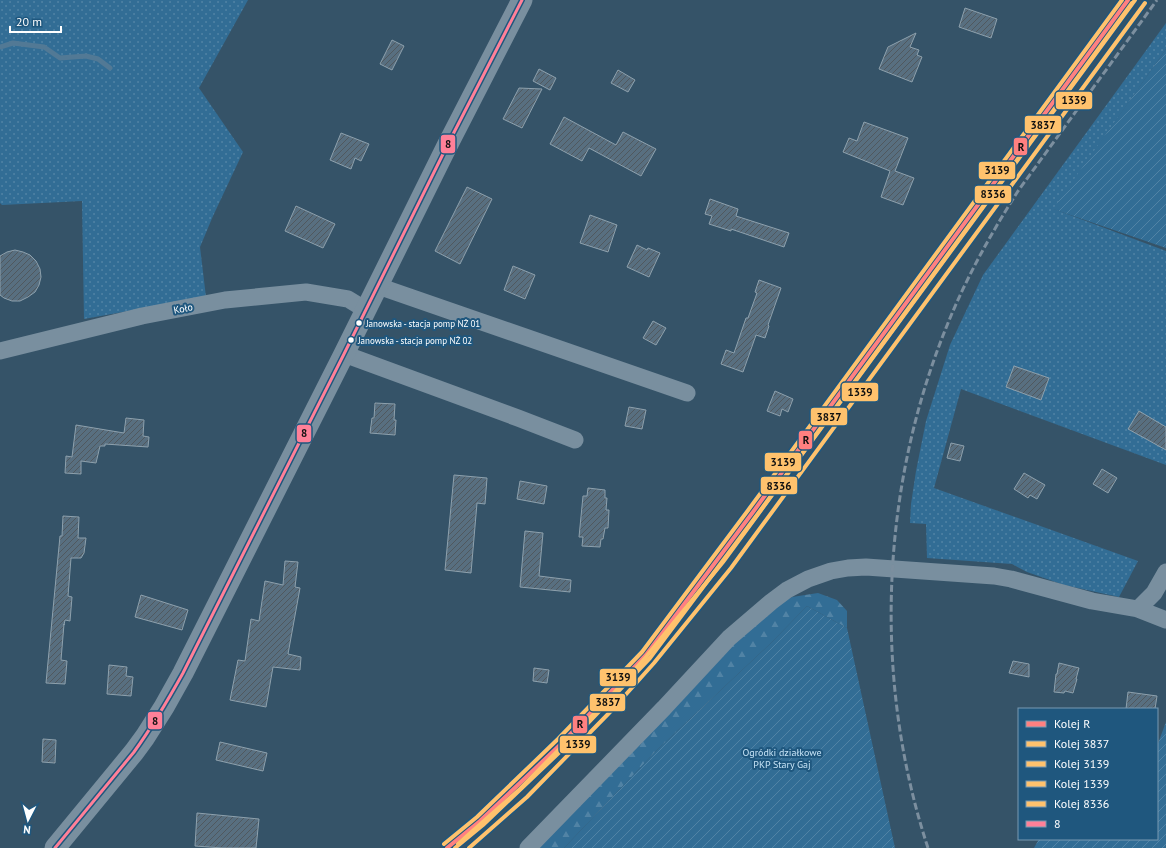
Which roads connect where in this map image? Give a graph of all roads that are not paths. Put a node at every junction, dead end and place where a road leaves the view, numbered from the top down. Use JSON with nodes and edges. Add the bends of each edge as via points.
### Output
{"nodes":[{"id":1,"x":522,"y":0,"type":"edge"},
{"id":2,"x":378,"y":286,"type":"junction"},
{"id":3,"x":366,"y":310,"type":"junction"},
{"id":4,"x":0,"y":351,"type":"edge"},
{"id":5,"x":344,"y":354,"type":"junction"},
{"id":6,"x":688,"y":393,"type":"dead end"},
{"id":7,"x":575,"y":440,"type":"dead end"},
{"id":8,"x":1166,"y":572,"type":"edge"},
{"id":9,"x":1138,"y":609,"type":"junction"},
{"id":10,"x":1166,"y":620,"type":"edge"},
{"id":11,"x":56,"y":848,"type":"edge"},
{"id":12,"x":528,"y":848,"type":"edge"}],
"edges":[{"from":1,"to":2,"type":"street"},
{"from":2,"to":3,"type":"street"},
{"from":2,"to":6,"type":"street"},
{"from":3,"to":4,"type":"street","name":"Koło","via":[[348,299],[306,292],[225,300],[142,316]]},
{"from":3,"to":5,"type":"street"},
{"from":5,"to":7,"type":"street"},
{"from":5,"to":11,"type":"street","via":[[156,722]]},
{"from":8,"to":9,"type":"street","via":[[1154,593]]},
{"from":9,"to":10,"type":"street"},
{"from":9,"to":12,"type":"street","via":[[1092,601],[1028,582],[994,576],[866,567],[848,568],[808,579],[771,602],[729,638]]}]}
